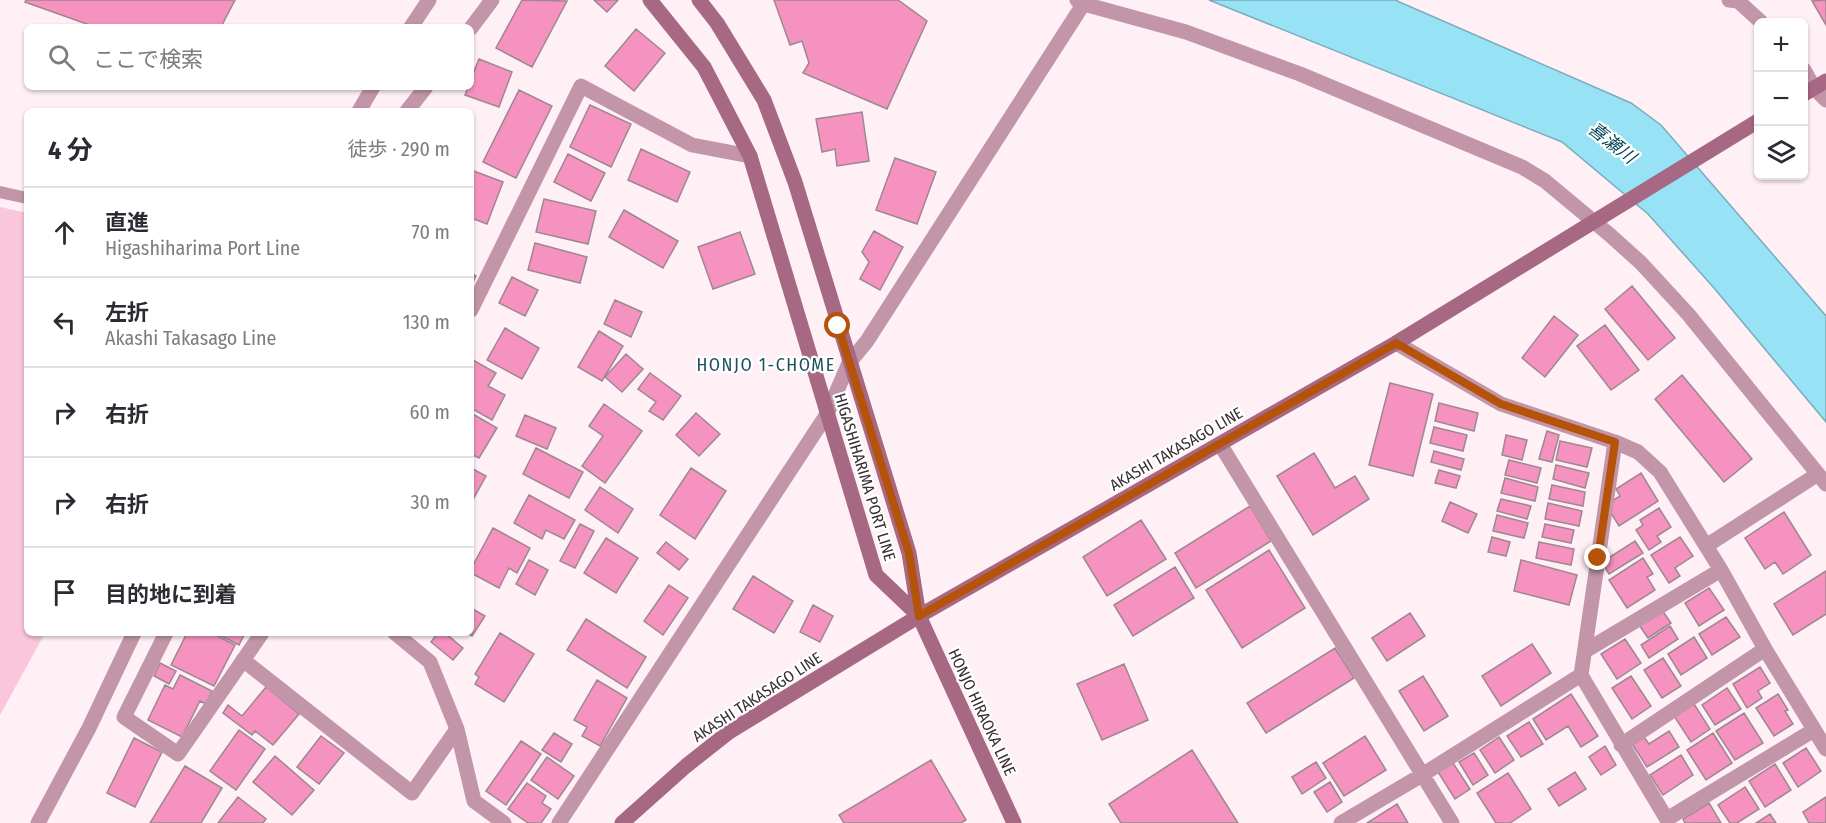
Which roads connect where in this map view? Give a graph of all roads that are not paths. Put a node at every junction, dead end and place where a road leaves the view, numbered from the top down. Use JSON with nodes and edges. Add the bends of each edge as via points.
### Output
{"nodes":[{"id":1,"x":429,"y":0,"type":"edge"},
{"id":2,"x":492,"y":0,"type":"edge"},
{"id":3,"x":650,"y":0,"type":"edge"},
{"id":4,"x":699,"y":0,"type":"edge"},
{"id":5,"x":1736,"y":0,"type":"edge"},
{"id":6,"x":1082,"y":1,"type":"edge"},
{"id":7,"x":1756,"y":18,"type":"edge"},
{"id":8,"x":413,"y":24,"type":"edge"},
{"id":9,"x":474,"y":24,"type":"edge"},
{"id":10,"x":1804,"y":72,"type":"edge"},
{"id":11,"x":1815,"y":88,"type":"edge"},
{"id":12,"x":371,"y":90,"type":"edge"},
{"id":13,"x":424,"y":90,"type":"edge"},
{"id":14,"x":1826,"y":100,"type":"edge"},
{"id":15,"x":361,"y":108,"type":"edge"},
{"id":16,"x":410,"y":108,"type":"edge"},
{"id":17,"x":1754,"y":123,"type":"edge"},
{"id":18,"x":750,"y":156,"type":"junction"},
{"id":19,"x":0,"y":192,"type":"edge"},
{"id":20,"x":24,"y":197,"type":"edge"},
{"id":21,"x":1598,"y":219,"type":"junction"},
{"id":22,"x":474,"y":303,"type":"edge"},
{"id":23,"x":1396,"y":343,"type":"junction"},
{"id":24,"x":849,"y":363,"type":"junction"},
{"id":25,"x":827,"y":414,"type":"junction"},
{"id":26,"x":1615,"y":442,"type":"junction"},
{"id":27,"x":1220,"y":444,"type":"junction"},
{"id":28,"x":1822,"y":479,"type":"edge"},
{"id":29,"x":1706,"y":546,"type":"junction"},
{"id":30,"x":1721,"y":570,"type":"junction"},
{"id":31,"x":919,"y":616,"type":"junction"},
{"id":32,"x":133,"y":636,"type":"edge"},
{"id":33,"x":164,"y":636,"type":"edge"},
{"id":34,"x":260,"y":636,"type":"edge"},
{"id":35,"x":399,"y":636,"type":"edge"},
{"id":36,"x":1765,"y":650,"type":"junction"},
{"id":37,"x":1585,"y":651,"type":"junction"},
{"id":38,"x":243,"y":660,"type":"junction"},
{"id":39,"x":1581,"y":675,"type":"junction"},
{"id":40,"x":457,"y":729,"type":"junction"},
{"id":41,"x":1814,"y":730,"type":"junction"},
{"id":42,"x":1621,"y":745,"type":"junction"},
{"id":43,"x":1826,"y":749,"type":"edge"},
{"id":44,"x":1422,"y":775,"type":"junction"},
{"id":45,"x":1668,"y":821,"type":"edge"},
{"id":46,"x":38,"y":823,"type":"edge"},
{"id":47,"x":504,"y":823,"type":"edge"},
{"id":48,"x":559,"y":823,"type":"edge"},
{"id":49,"x":622,"y":823,"type":"edge"},
{"id":50,"x":1014,"y":823,"type":"edge"},
{"id":51,"x":1341,"y":823,"type":"edge"},
{"id":52,"x":1452,"y":823,"type":"edge"}],
"edges":[{"from":1,"to":8,"type":"street"},
{"from":2,"to":9,"type":"street"},
{"from":3,"to":18,"type":"main road","name":"HIGASHIHARIMA PORT LINE","via":[[704,67]]},
{"from":4,"to":24,"type":"main road","name":"HIGASHIHARIMA PORT LINE","via":[[764,100],[795,182]]},
{"from":5,"to":7,"type":"street"},
{"from":6,"to":21,"type":"street","via":[[1186,32],[1300,74],[1522,167]]},
{"from":6,"to":24,"type":"street","via":[[867,341]]},
{"from":10,"to":11,"type":"street"},
{"from":11,"to":14,"type":"street"},
{"from":12,"to":15,"type":"street"},
{"from":13,"to":16,"type":"street"},
{"from":17,"to":21,"type":"main road","name":"AKASHI TAKASAGO LINE"},
{"from":18,"to":22,"type":"street","via":[[692,145],[581,86]]},
{"from":18,"to":25,"type":"main road","name":"HIGASHIHARIMA PORT LINE"},
{"from":19,"to":20,"type":"lane"},
{"from":21,"to":23,"type":"main road","name":"AKASHI TAKASAGO LINE"},
{"from":21,"to":28,"type":"street","via":[[1688,314]]},
{"from":23,"to":26,"type":"street","via":[[1501,404]]},
{"from":23,"to":27,"type":"main road","name":"AKASHI TAKASAGO LINE"},
{"from":24,"to":25,"type":"street"},
{"from":24,"to":31,"type":"main road","name":"HIGASHIHARIMA PORT LINE","via":[[909,553]]},
{"from":25,"to":31,"type":"main road","name":"HIGASHIHARIMA PORT LINE","via":[[876,575]]},
{"from":25,"to":48,"type":"street"},
{"from":26,"to":29,"type":"street","via":[[1638,452],[1660,472]]},
{"from":26,"to":37,"type":"street"},
{"from":27,"to":31,"type":"main road","name":"AKASHI TAKASAGO LINE"},
{"from":27,"to":44,"type":"street"},
{"from":28,"to":29,"type":"street"},
{"from":29,"to":30,"type":"street"},
{"from":30,"to":36,"type":"street"},
{"from":30,"to":37,"type":"street"},
{"from":31,"to":49,"type":"main road","name":"AKASHI TAKASAGO LINE","via":[[729,732]]},
{"from":31,"to":50,"type":"main road","name":"HONJO HIRAOKA LINE"},
{"from":32,"to":46,"type":"street"},
{"from":33,"to":38,"type":"street","via":[[124,717],[178,754]]},
{"from":34,"to":38,"type":"street"},
{"from":35,"to":40,"type":"street","via":[[430,662]]},
{"from":36,"to":41,"type":"street"},
{"from":36,"to":42,"type":"street"},
{"from":37,"to":39,"type":"street"},
{"from":38,"to":40,"type":"street","via":[[412,793]]},
{"from":39,"to":42,"type":"street"},
{"from":39,"to":44,"type":"street"},
{"from":40,"to":47,"type":"street","via":[[474,801]]},
{"from":41,"to":43,"type":"street"},
{"from":41,"to":45,"type":"street"},
{"from":42,"to":45,"type":"street"},
{"from":44,"to":51,"type":"street"},
{"from":44,"to":52,"type":"street"}]}
